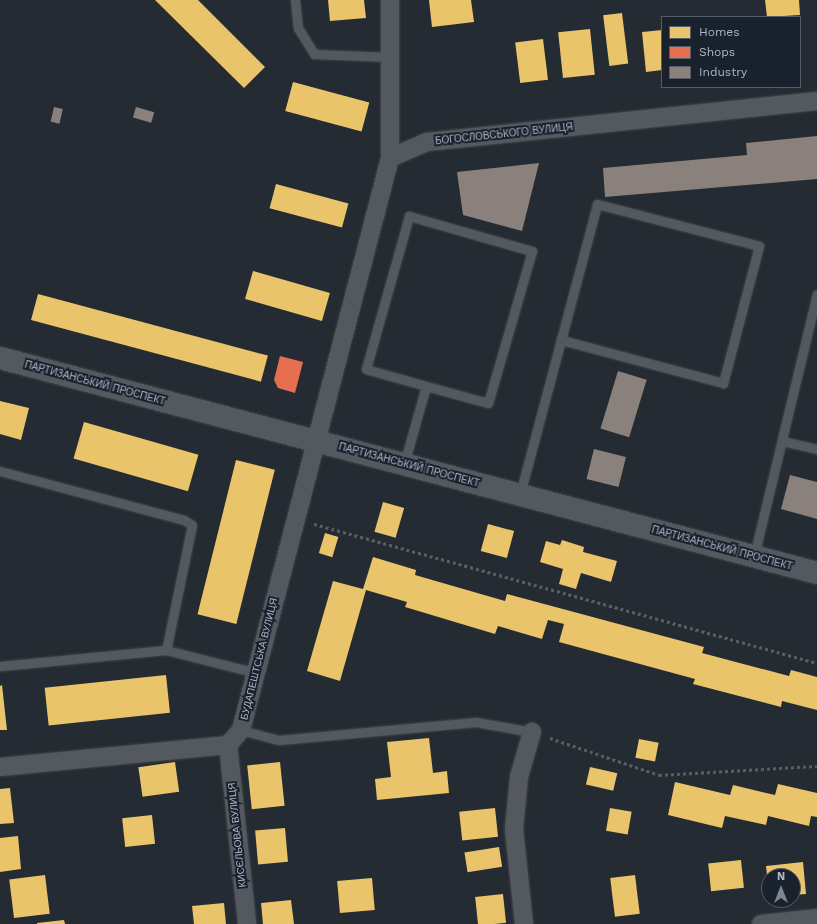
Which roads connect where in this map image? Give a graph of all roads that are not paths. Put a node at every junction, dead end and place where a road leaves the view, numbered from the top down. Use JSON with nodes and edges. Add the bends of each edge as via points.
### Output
{"nodes":[{"id":1,"x":295,"y":0,"type":"edge"},
{"id":2,"x":390,"y":0,"type":"edge"},
{"id":3,"x":391,"y":56,"type":"junction"},
{"id":4,"x":817,"y":101,"type":"edge"},
{"id":5,"x":390,"y":158,"type":"junction"},
{"id":6,"x":817,"y":294,"type":"edge"},
{"id":7,"x":561,"y":340,"type":"junction"},
{"id":8,"x":0,"y":358,"type":"edge"},
{"id":9,"x":426,"y":386,"type":"junction"},
{"id":10,"x":314,"y":440,"type":"junction"},
{"id":11,"x":782,"y":440,"type":"junction"},
{"id":12,"x":817,"y":450,"type":"edge"},
{"id":13,"x":404,"y":464,"type":"junction"},
{"id":14,"x":0,"y":471,"type":"edge"},
{"id":15,"x":520,"y":494,"type":"junction"},
{"id":16,"x":754,"y":556,"type":"junction"},
{"id":17,"x":817,"y":573,"type":"edge"},
{"id":18,"x":166,"y":650,"type":"junction"},
{"id":19,"x":0,"y":666,"type":"edge"},
{"id":20,"x":256,"y":673,"type":"junction"},
{"id":21,"x":241,"y":730,"type":"junction"},
{"id":22,"x":532,"y":732,"type":"joint"},
{"id":23,"x":228,"y":745,"type":"junction"},
{"id":24,"x":0,"y":767,"type":"edge"},
{"id":25,"x":817,"y":918,"type":"edge"},
{"id":26,"x":247,"y":924,"type":"edge"},
{"id":27,"x":524,"y":924,"type":"edge"},
{"id":28,"x":761,"y":924,"type":"edge"}],
"edges":[{"from":1,"to":3,"type":"lane","via":[[298,28],[314,54]]},
{"from":2,"to":3,"type":"street"},
{"from":3,"to":5,"type":"street"},
{"from":4,"to":5,"type":"street","name":"БОГОСЛОВСЬКОГО ВУЛИЦЯ","via":[[427,142]]},
{"from":5,"to":10,"type":"street"},
{"from":6,"to":11,"type":"lane"},
{"from":7,"to":7,"type":"lane","via":[[597,204],[759,246],[723,382]]},
{"from":7,"to":15,"type":"lane"},
{"from":8,"to":10,"type":"street","name":"ПАРТИЗАНСЬКИЙ ПРОСПЕКТ"},
{"from":9,"to":9,"type":"lane","via":[[366,369],[409,216],[532,251],[488,403]]},
{"from":9,"to":13,"type":"lane"},
{"from":10,"to":13,"type":"street","name":"ПАРТИЗАНСЬКИЙ ПРОСПЕКТ"},
{"from":10,"to":20,"type":"street","name":"БУДАПЕШТСЬКА ВУЛИЦЯ"},
{"from":11,"to":12,"type":"lane"},
{"from":11,"to":16,"type":"lane"},
{"from":13,"to":15,"type":"street","name":"ПАРТИЗАНСЬКИЙ ПРОСПЕКТ"},
{"from":14,"to":18,"type":"lane","via":[[184,520],[192,525]]},
{"from":15,"to":16,"type":"street","name":"ПАРТИЗАНСЬКИЙ ПРОСПЕКТ"},
{"from":16,"to":17,"type":"street","name":"ПАРТИЗАНСЬКИЙ ПРОСПЕКТ"},
{"from":18,"to":19,"type":"lane"},
{"from":18,"to":20,"type":"lane"},
{"from":20,"to":21,"type":"street","name":"БУДАПЕШТСЬКА ВУЛИЦЯ"},
{"from":21,"to":22,"type":"lane","via":[[279,740],[476,722]]},
{"from":21,"to":23,"type":"street","name":"БУДАПЕШТСЬКА ВУЛИЦЯ"},
{"from":22,"to":27,"type":"street","via":[[519,777],[514,829]]},
{"from":23,"to":24,"type":"street"},
{"from":23,"to":26,"type":"street","name":"КИСЄЛЬОВА ВУЛИЦЯ"},
{"from":25,"to":28,"type":"street"}]}
